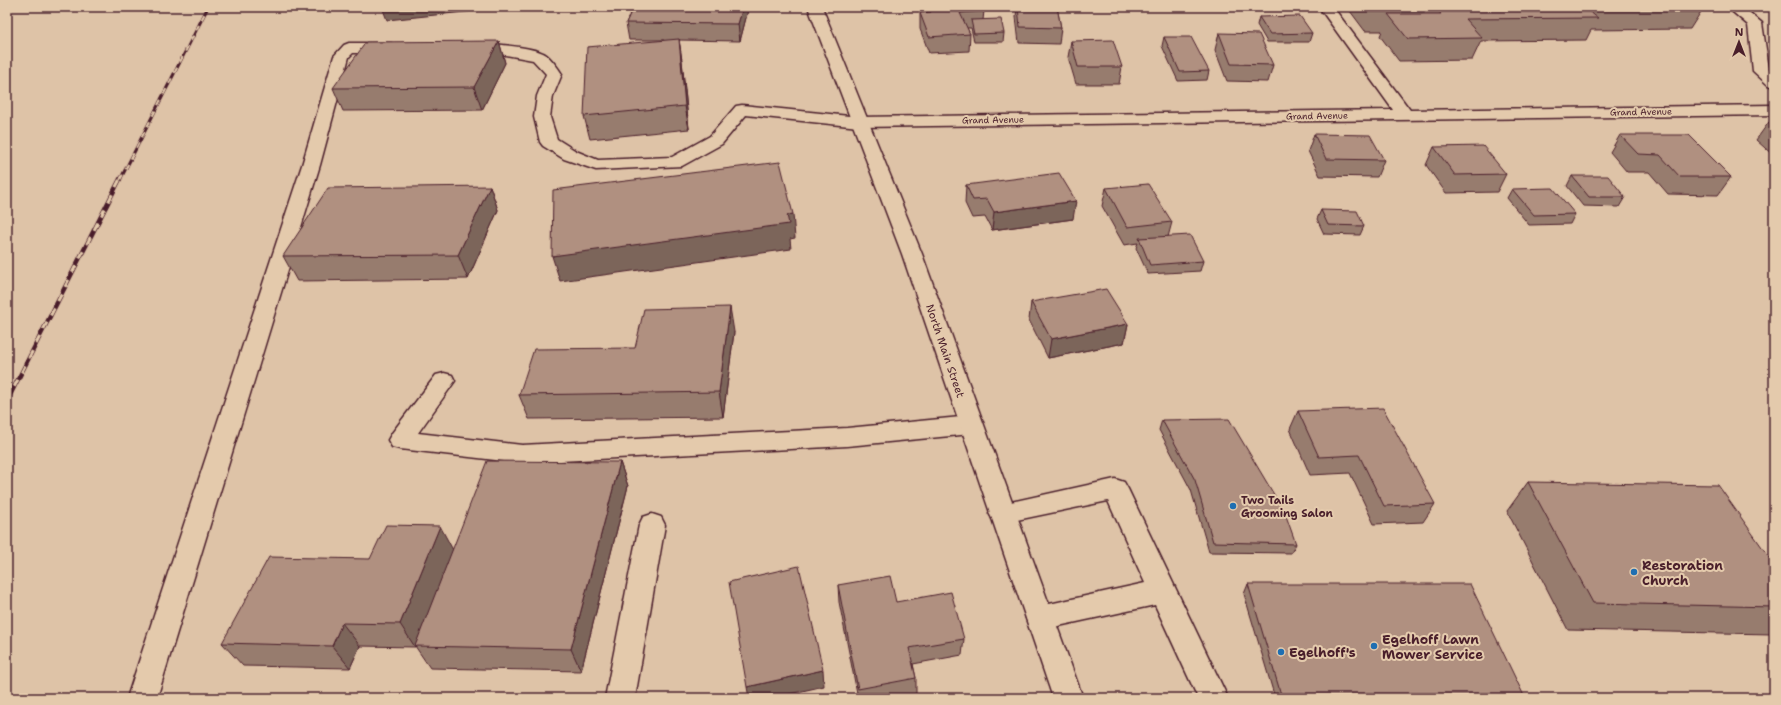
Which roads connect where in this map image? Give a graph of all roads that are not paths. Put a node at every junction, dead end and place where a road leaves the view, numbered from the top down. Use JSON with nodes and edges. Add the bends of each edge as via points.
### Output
{"nodes":[{"id":1,"x":815,"y":7,"type":"edge"},
{"id":2,"x":1326,"y":7,"type":"edge"},
{"id":3,"x":1734,"y":7,"type":"edge"},
{"id":4,"x":450,"y":47,"type":"edge"},
{"id":5,"x":411,"y":48,"type":"edge"},
{"id":6,"x":1774,"y":82,"type":"edge"},
{"id":7,"x":1774,"y":110,"type":"edge"},
{"id":8,"x":1405,"y":115,"type":"junction"},
{"id":9,"x":859,"y":122,"type":"junction"},
{"id":10,"x":444,"y":381,"type":"dead end"},
{"id":11,"x":971,"y":425,"type":"junction"},
{"id":12,"x":1002,"y":513,"type":"junction"},
{"id":13,"x":652,"y":525,"type":"dead end"},
{"id":14,"x":1163,"y":591,"type":"junction"},
{"id":15,"x":1040,"y":618,"type":"junction"},
{"id":16,"x":142,"y":698,"type":"edge"},
{"id":17,"x":620,"y":698,"type":"edge"},
{"id":18,"x":1068,"y":698,"type":"edge"},
{"id":19,"x":1213,"y":698,"type":"edge"}],
"edges":[{"from":1,"to":9,"type":"street","name":"North Main Street"},
{"from":2,"to":8,"type":"street"},
{"from":3,"to":6,"type":"street","via":[[1755,23],[1761,70]]},
{"from":4,"to":9,"type":"street","name":"Grand Avenue","via":[[489,47],[538,56],[554,74],[545,96],[542,117],[549,142],[596,165],[676,162],[716,140],[742,110]]},
{"from":5,"to":16,"type":"street","via":[[349,48],[342,56],[311,165]]},
{"from":7,"to":8,"type":"street","name":"Grand Avenue"},
{"from":8,"to":9,"type":"street","name":"Grand Avenue"},
{"from":9,"to":11,"type":"street","name":"North Main Street","via":[[912,254]]},
{"from":10,"to":11,"type":"street","via":[[400,440],[522,454],[847,437]]},
{"from":11,"to":12,"type":"street","name":"North Main Street"},
{"from":12,"to":14,"type":"street","via":[[1114,489]]},
{"from":12,"to":15,"type":"street","name":"North Main Street"},
{"from":13,"to":17,"type":"street"},
{"from":14,"to":15,"type":"street"},
{"from":14,"to":19,"type":"street"},
{"from":15,"to":18,"type":"street","name":"North Main Street"}]}
